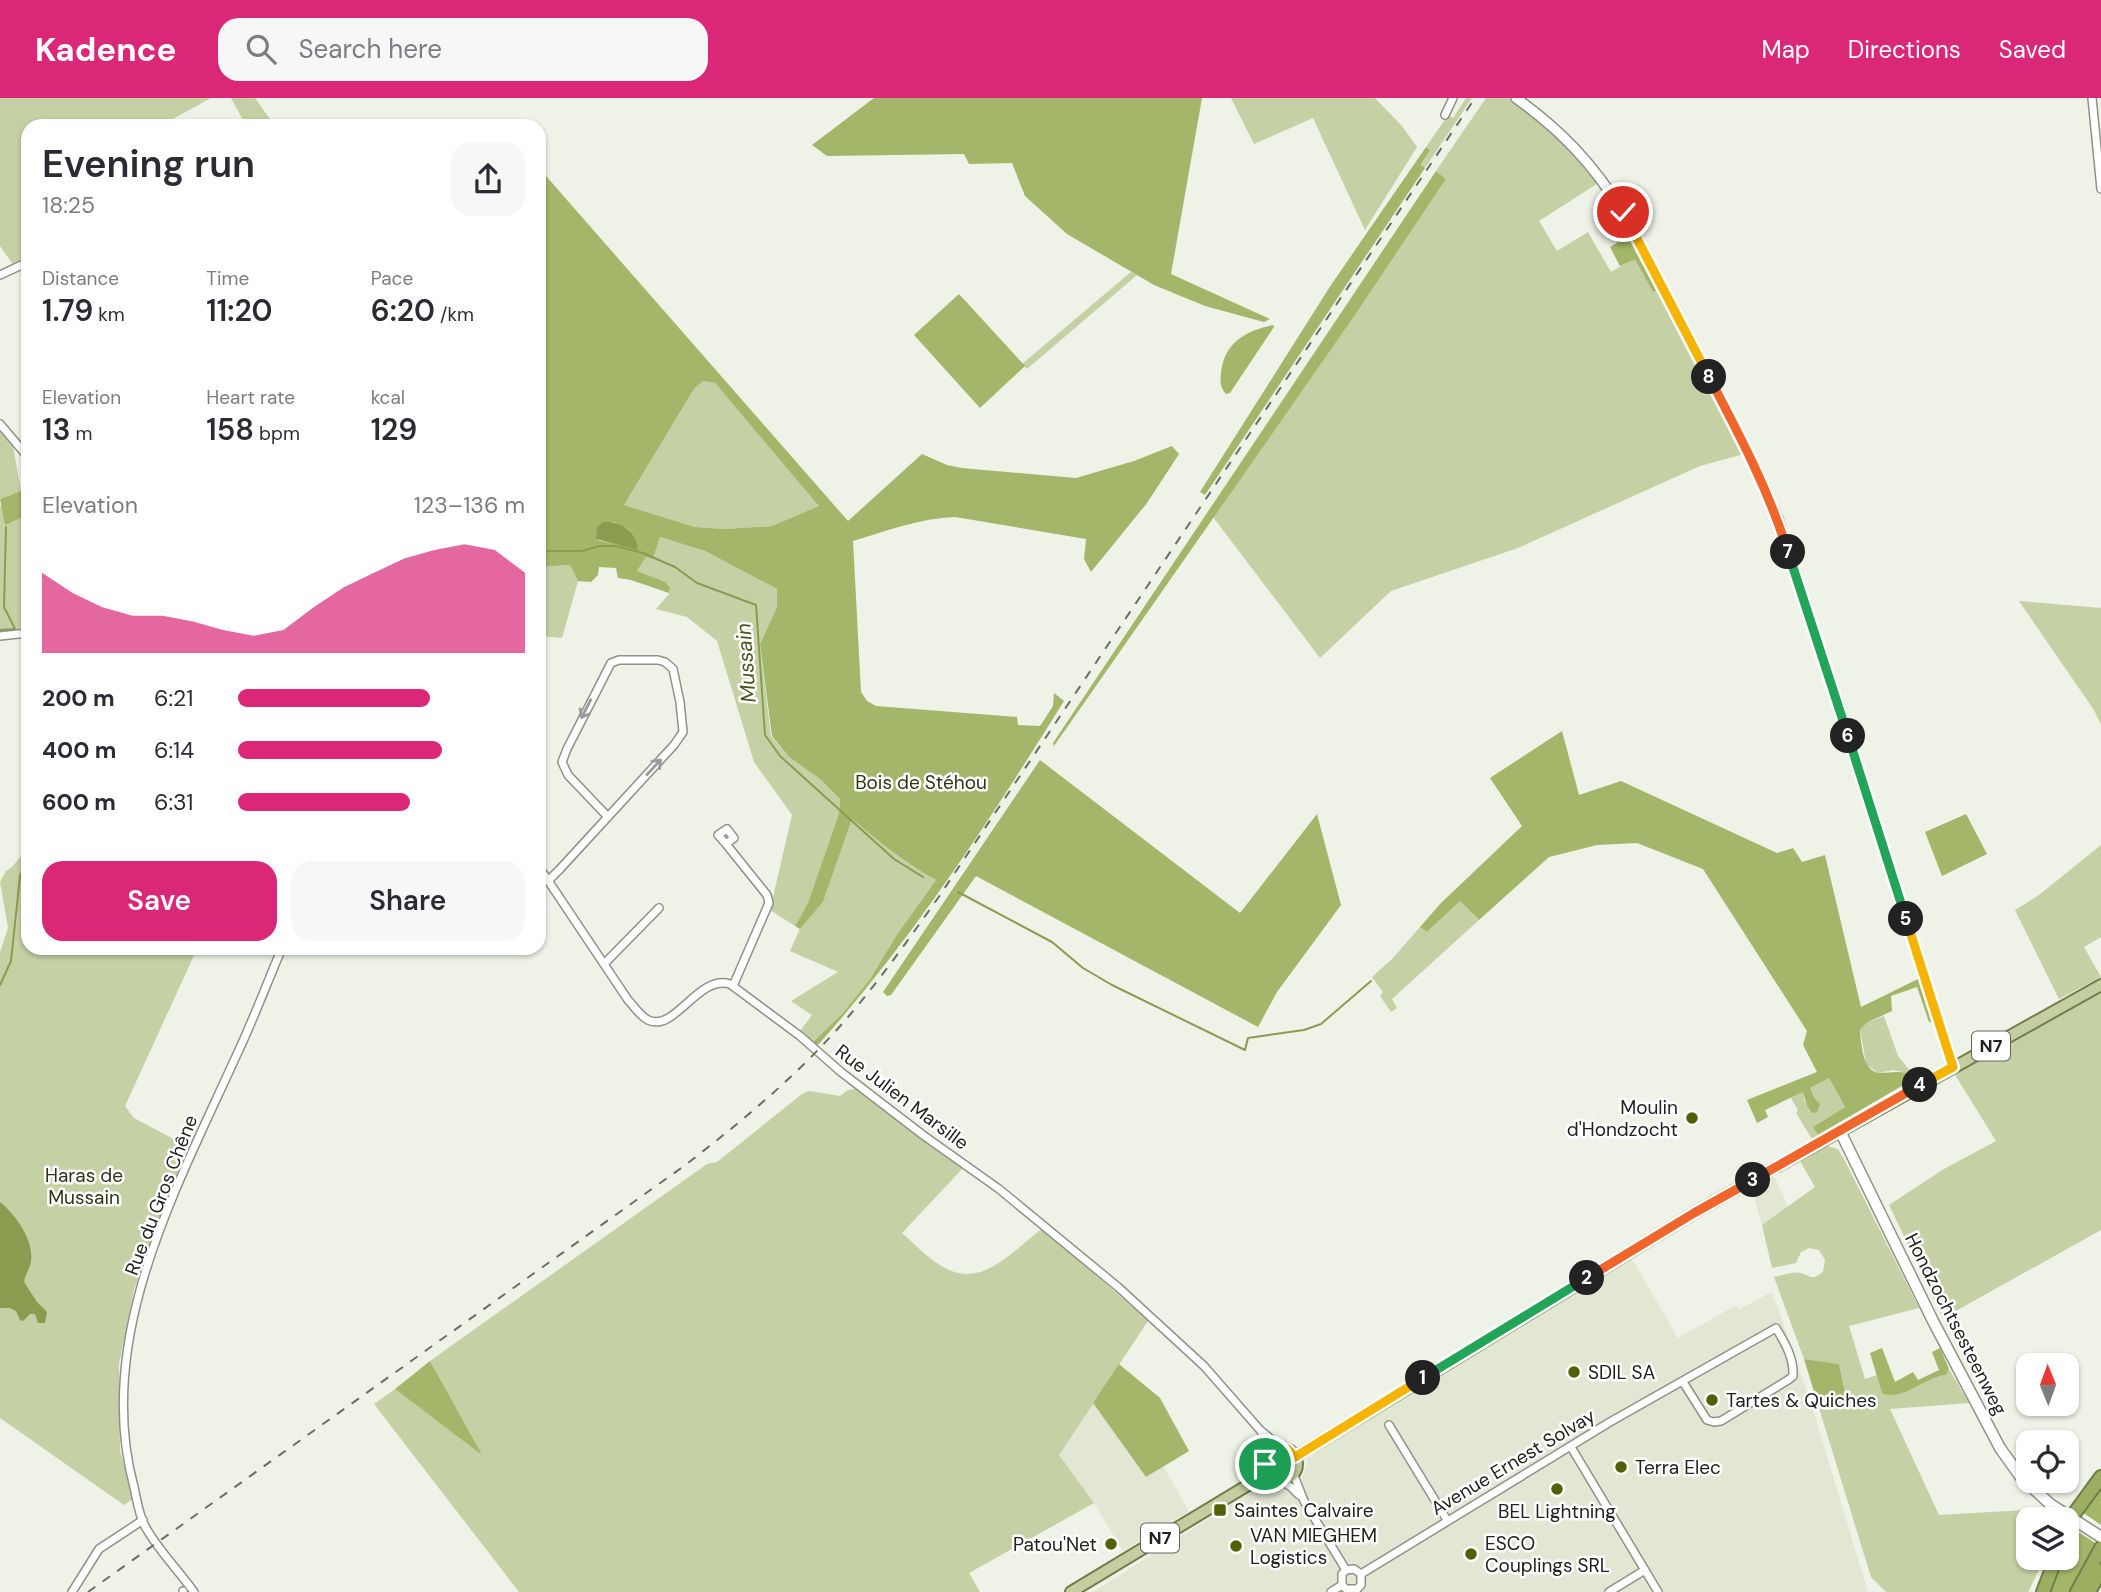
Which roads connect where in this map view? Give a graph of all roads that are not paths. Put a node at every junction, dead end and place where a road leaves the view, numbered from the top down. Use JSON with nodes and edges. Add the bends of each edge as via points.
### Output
{"nodes":[{"id":1,"x":1453,"y":98,"type":"edge"},
{"id":2,"x":1516,"y":98,"type":"edge"},
{"id":3,"x":2092,"y":98,"type":"edge"},
{"id":4,"x":1445,"y":115,"type":"dead end"},
{"id":5,"x":2101,"y":189,"type":"edge"},
{"id":6,"x":21,"y":265,"type":"edge"},
{"id":7,"x":0,"y":275,"type":"edge"},
{"id":8,"x":0,"y":424,"type":"edge"},
{"id":9,"x":21,"y":449,"type":"edge"},
{"id":10,"x":21,"y":634,"type":"edge"},
{"id":11,"x":0,"y":636,"type":"edge"},
{"id":12,"x":608,"y":817,"type":"junction"},
{"id":13,"x":726,"y":845,"type":"dead end"},
{"id":14,"x":546,"y":875,"type":"edge"},
{"id":15,"x":550,"y":880,"type":"junction"},
{"id":16,"x":659,"y":908,"type":"dead end"},
{"id":17,"x":279,"y":955,"type":"edge"},
{"id":18,"x":605,"y":964,"type":"junction"},
{"id":19,"x":2101,"y":985,"type":"edge"},
{"id":20,"x":733,"y":986,"type":"junction"},
{"id":21,"x":1953,"y":1067,"type":"junction"},
{"id":22,"x":1840,"y":1131,"type":"junction"},
{"id":23,"x":1683,"y":1382,"type":"junction"},
{"id":24,"x":1389,"y":1425,"type":"dead end"},
{"id":25,"x":1260,"y":1430,"type":"junction"},
{"id":26,"x":1571,"y":1447,"type":"junction"},
{"id":27,"x":1282,"y":1448,"type":"junction"},
{"id":28,"x":1268,"y":1454,"type":"junction"},
{"id":29,"x":1295,"y":1457,"type":"junction"},
{"id":30,"x":1293,"y":1473,"type":"junction"},
{"id":31,"x":1273,"y":1476,"type":"junction"},
{"id":32,"x":2101,"y":1477,"type":"edge"},
{"id":33,"x":1304,"y":1501,"type":"junction"},
{"id":34,"x":2053,"y":1507,"type":"edge"},
{"id":35,"x":2079,"y":1512,"type":"edge"},
{"id":36,"x":143,"y":1520,"type":"junction"},
{"id":37,"x":1447,"y":1520,"type":"junction"},
{"id":38,"x":2079,"y":1526,"type":"edge"},
{"id":39,"x":2101,"y":1537,"type":"edge"},
{"id":40,"x":2101,"y":1548,"type":"edge"},
{"id":41,"x":1346,"y":1570,"type":"junction"},
{"id":42,"x":1645,"y":1570,"type":"junction"},
{"id":43,"x":2051,"y":1570,"type":"edge"},
{"id":44,"x":2101,"y":1570,"type":"edge"},
{"id":45,"x":1361,"y":1574,"type":"junction"},
{"id":46,"x":1342,"y":1585,"type":"junction"},
{"id":47,"x":1358,"y":1590,"type":"edge"},
{"id":48,"x":187,"y":1591,"type":"edge"},
{"id":49,"x":72,"y":1592,"type":"edge"},
{"id":50,"x":1071,"y":1592,"type":"edge"},
{"id":51,"x":1331,"y":1592,"type":"edge"},
{"id":52,"x":1609,"y":1592,"type":"edge"},
{"id":53,"x":1658,"y":1592,"type":"edge"},
{"id":54,"x":2043,"y":1592,"type":"edge"},
{"id":55,"x":2077,"y":1592,"type":"edge"},
{"id":56,"x":2089,"y":1592,"type":"edge"}],
"edges":[{"from":1,"to":4,"type":"street"},
{"from":2,"to":21,"type":"street","via":[[1558,129],[1605,183],[1748,452],[1778,519]]},
{"from":3,"to":5,"type":"street"},
{"from":6,"to":7,"type":"street"},
{"from":8,"to":9,"type":"street"},
{"from":10,"to":11,"type":"street"},
{"from":12,"to":12,"type":"street","one_way":true,"via":[[683,732],[674,671],[665,662],[611,663],[566,749],[562,762],[568,775]]},
{"from":12,"to":15,"type":"street"},
{"from":13,"to":20,"type":"street","via":[[769,902]]},
{"from":14,"to":15,"type":"street"},
{"from":15,"to":18,"type":"street"},
{"from":16,"to":18,"type":"street"},
{"from":17,"to":36,"type":"street","name":"Rue du Gros Chêne","via":[[184,1168],[140,1295],[129,1343],[122,1426]]},
{"from":18,"to":20,"type":"street","via":[[628,1000],[649,1021],[668,1018],[711,985]]},
{"from":19,"to":21,"type":"main road","number":"N7"},
{"from":20,"to":25,"type":"street","name":"Rue Julien Marsille","via":[[999,1189],[1118,1287],[1203,1366]]},
{"from":21,"to":22,"type":"main road","number":"N7"},
{"from":22,"to":29,"type":"main road","number":"N7","via":[[1694,1213]]},
{"from":22,"to":34,"type":"main road","name":"Hondzochtsesteenweg","via":[[2000,1448],[2020,1476]]},
{"from":23,"to":23,"type":"street","name":"Avenue Ernest Solvay","via":[[1707,1420],[1721,1421],[1788,1380],[1794,1364],[1776,1328]]},
{"from":23,"to":26,"type":"street","name":"Avenue Ernest Solvay"},
{"from":24,"to":37,"type":"street"},
{"from":25,"to":27,"type":"street","name":"Rue Julien Marsille"},
{"from":25,"to":28,"type":"street","name":"Rue Julien Marsille"},
{"from":26,"to":37,"type":"street","name":"Avenue Ernest Solvay"},
{"from":26,"to":42,"type":"street"},
{"from":27,"to":28,"type":"main road"},
{"from":27,"to":29,"type":"main road"},
{"from":28,"to":31,"type":"main road","via":[[1265,1464]]},
{"from":29,"to":30,"type":"main road"},
{"from":30,"to":31,"type":"main road","via":[[1290,1477]]},
{"from":30,"to":33,"type":"street"},
{"from":31,"to":33,"type":"street"},
{"from":31,"to":50,"type":"main road","number":"N7"},
{"from":32,"to":35,"type":"highway"},
{"from":33,"to":41,"type":"street"},
{"from":36,"to":48,"type":"street","name":"Rue du Gros Chêne"},
{"from":36,"to":49,"type":"street","via":[[99,1549]]},
{"from":37,"to":45,"type":"street","name":"Avenue Ernest Solvay"},
{"from":38,"to":39,"type":"main road","name":"Hondzochtsesteenweg"},
{"from":40,"to":55,"type":"highway"},
{"from":41,"to":45,"type":"street"},
{"from":41,"to":46,"type":"street"},
{"from":42,"to":52,"type":"street"},
{"from":42,"to":53,"type":"street"},
{"from":43,"to":54,"type":"highway"},
{"from":44,"to":56,"type":"highway"},
{"from":45,"to":47,"type":"street"},
{"from":46,"to":47,"type":"street"},
{"from":46,"to":51,"type":"street"}]}
